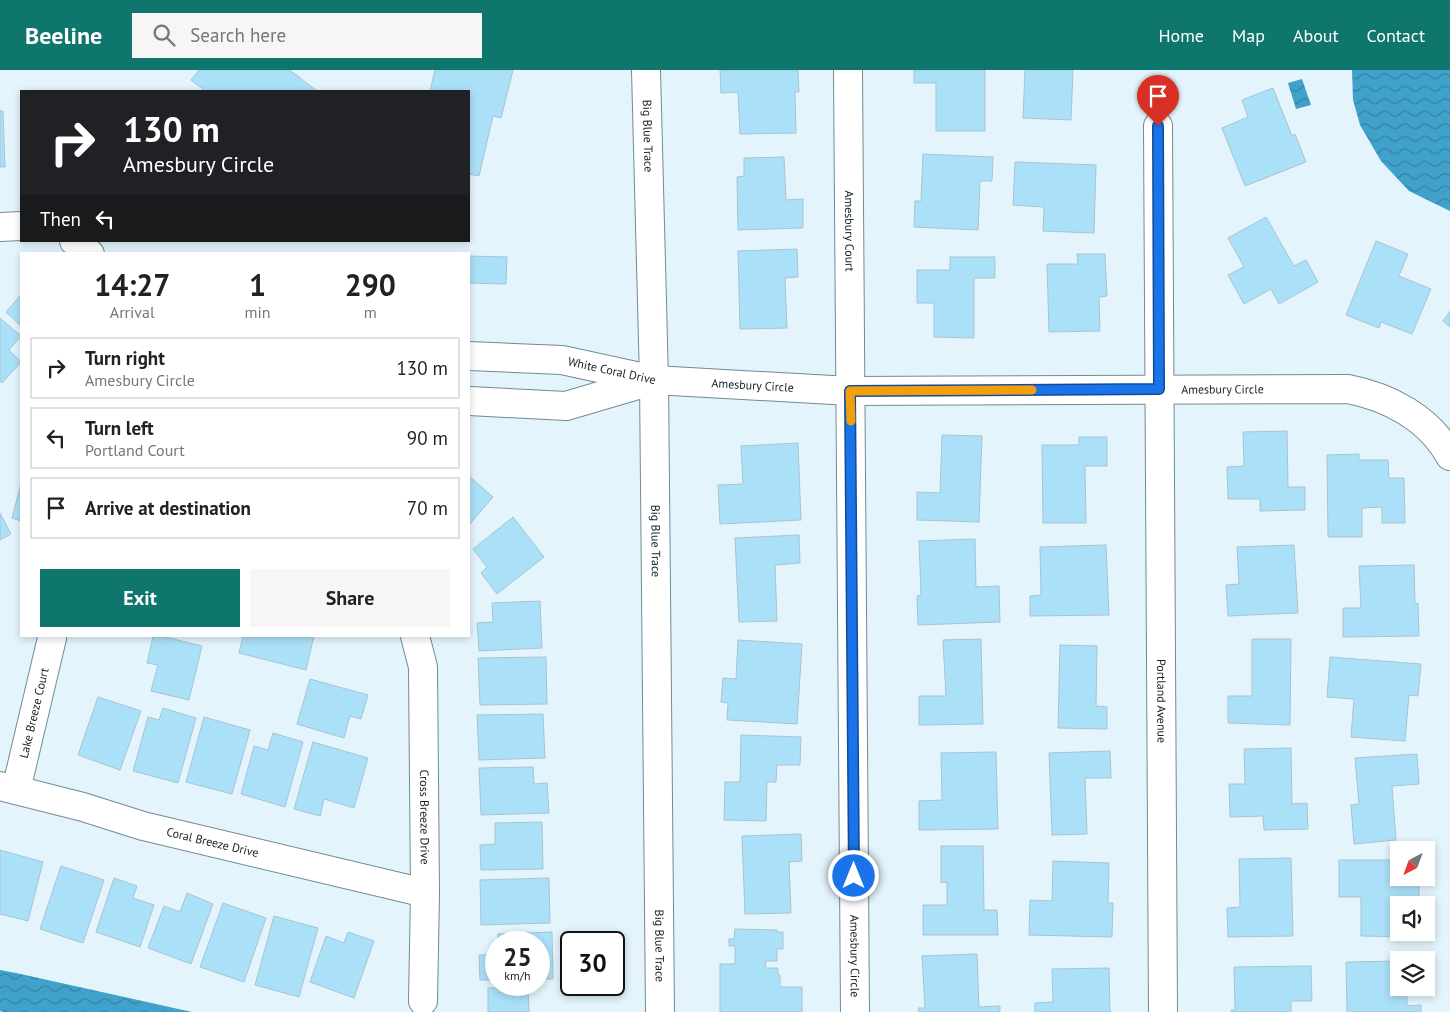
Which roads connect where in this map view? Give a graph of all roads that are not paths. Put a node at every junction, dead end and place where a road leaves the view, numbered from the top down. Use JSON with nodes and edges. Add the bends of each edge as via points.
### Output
{"nodes":[{"id":1,"x":646,"y":70,"type":"edge"},
{"id":2,"x":848,"y":70,"type":"edge"},
{"id":3,"x":1158,"y":126,"type":"dead end"},
{"id":4,"x":20,"y":226,"type":"edge"},
{"id":5,"x":0,"y":227,"type":"edge"},
{"id":6,"x":75,"y":242,"type":"edge"},
{"id":7,"x":88,"y":252,"type":"edge"},
{"id":8,"x":470,"y":356,"type":"edge"},
{"id":9,"x":654,"y":380,"type":"junction"},
{"id":10,"x":1159,"y":389,"type":"junction"},
{"id":11,"x":850,"y":391,"type":"junction"},
{"id":12,"x":470,"y":402,"type":"edge"},
{"id":13,"x":1450,"y":456,"type":"edge"},
{"id":14,"x":415,"y":637,"type":"edge"},
{"id":15,"x":52,"y":638,"type":"dead end"},
{"id":16,"x":8,"y":788,"type":"edge"},
{"id":17,"x":426,"y":893,"type":"junction"},
{"id":18,"x":423,"y":1001,"type":"dead end"},
{"id":19,"x":660,"y":1012,"type":"edge"},
{"id":20,"x":855,"y":1012,"type":"edge"},
{"id":21,"x":1163,"y":1012,"type":"edge"}],
"edges":[{"from":1,"to":9,"type":"street","name":"Big Blue Trace"},
{"from":2,"to":11,"type":"street","name":"Amesbury Court"},
{"from":3,"to":10,"type":"street","name":"Portland Avenue"},
{"from":4,"to":5,"type":"street"},
{"from":6,"to":7,"type":"street"},
{"from":8,"to":9,"type":"street","name":"White Coral Drive","via":[[562,360]]},
{"from":9,"to":11,"type":"street","name":"Amesbury Circle"},
{"from":9,"to":12,"type":"street","name":"White Coral Drive","via":[[566,406]]},
{"from":9,"to":19,"type":"street","name":"Big Blue Trace"},
{"from":10,"to":11,"type":"street","name":"Amesbury Circle"},
{"from":10,"to":13,"type":"street","name":"Amesbury Circle","via":[[1330,388],[1365,392],[1412,414],[1438,438]]},
{"from":10,"to":21,"type":"street","name":"Portland Avenue"},
{"from":11,"to":20,"type":"street","name":"Amesbury Circle"},
{"from":14,"to":17,"type":"street","name":"Cross Breeze Drive","via":[[423,667]]},
{"from":15,"to":16,"type":"street","name":"Lake Breeze Court"},
{"from":16,"to":17,"type":"street","name":"Coral Breeze Drive","via":[[143,826]]},
{"from":17,"to":18,"type":"street","name":"Cross Breeze Drive"}]}
